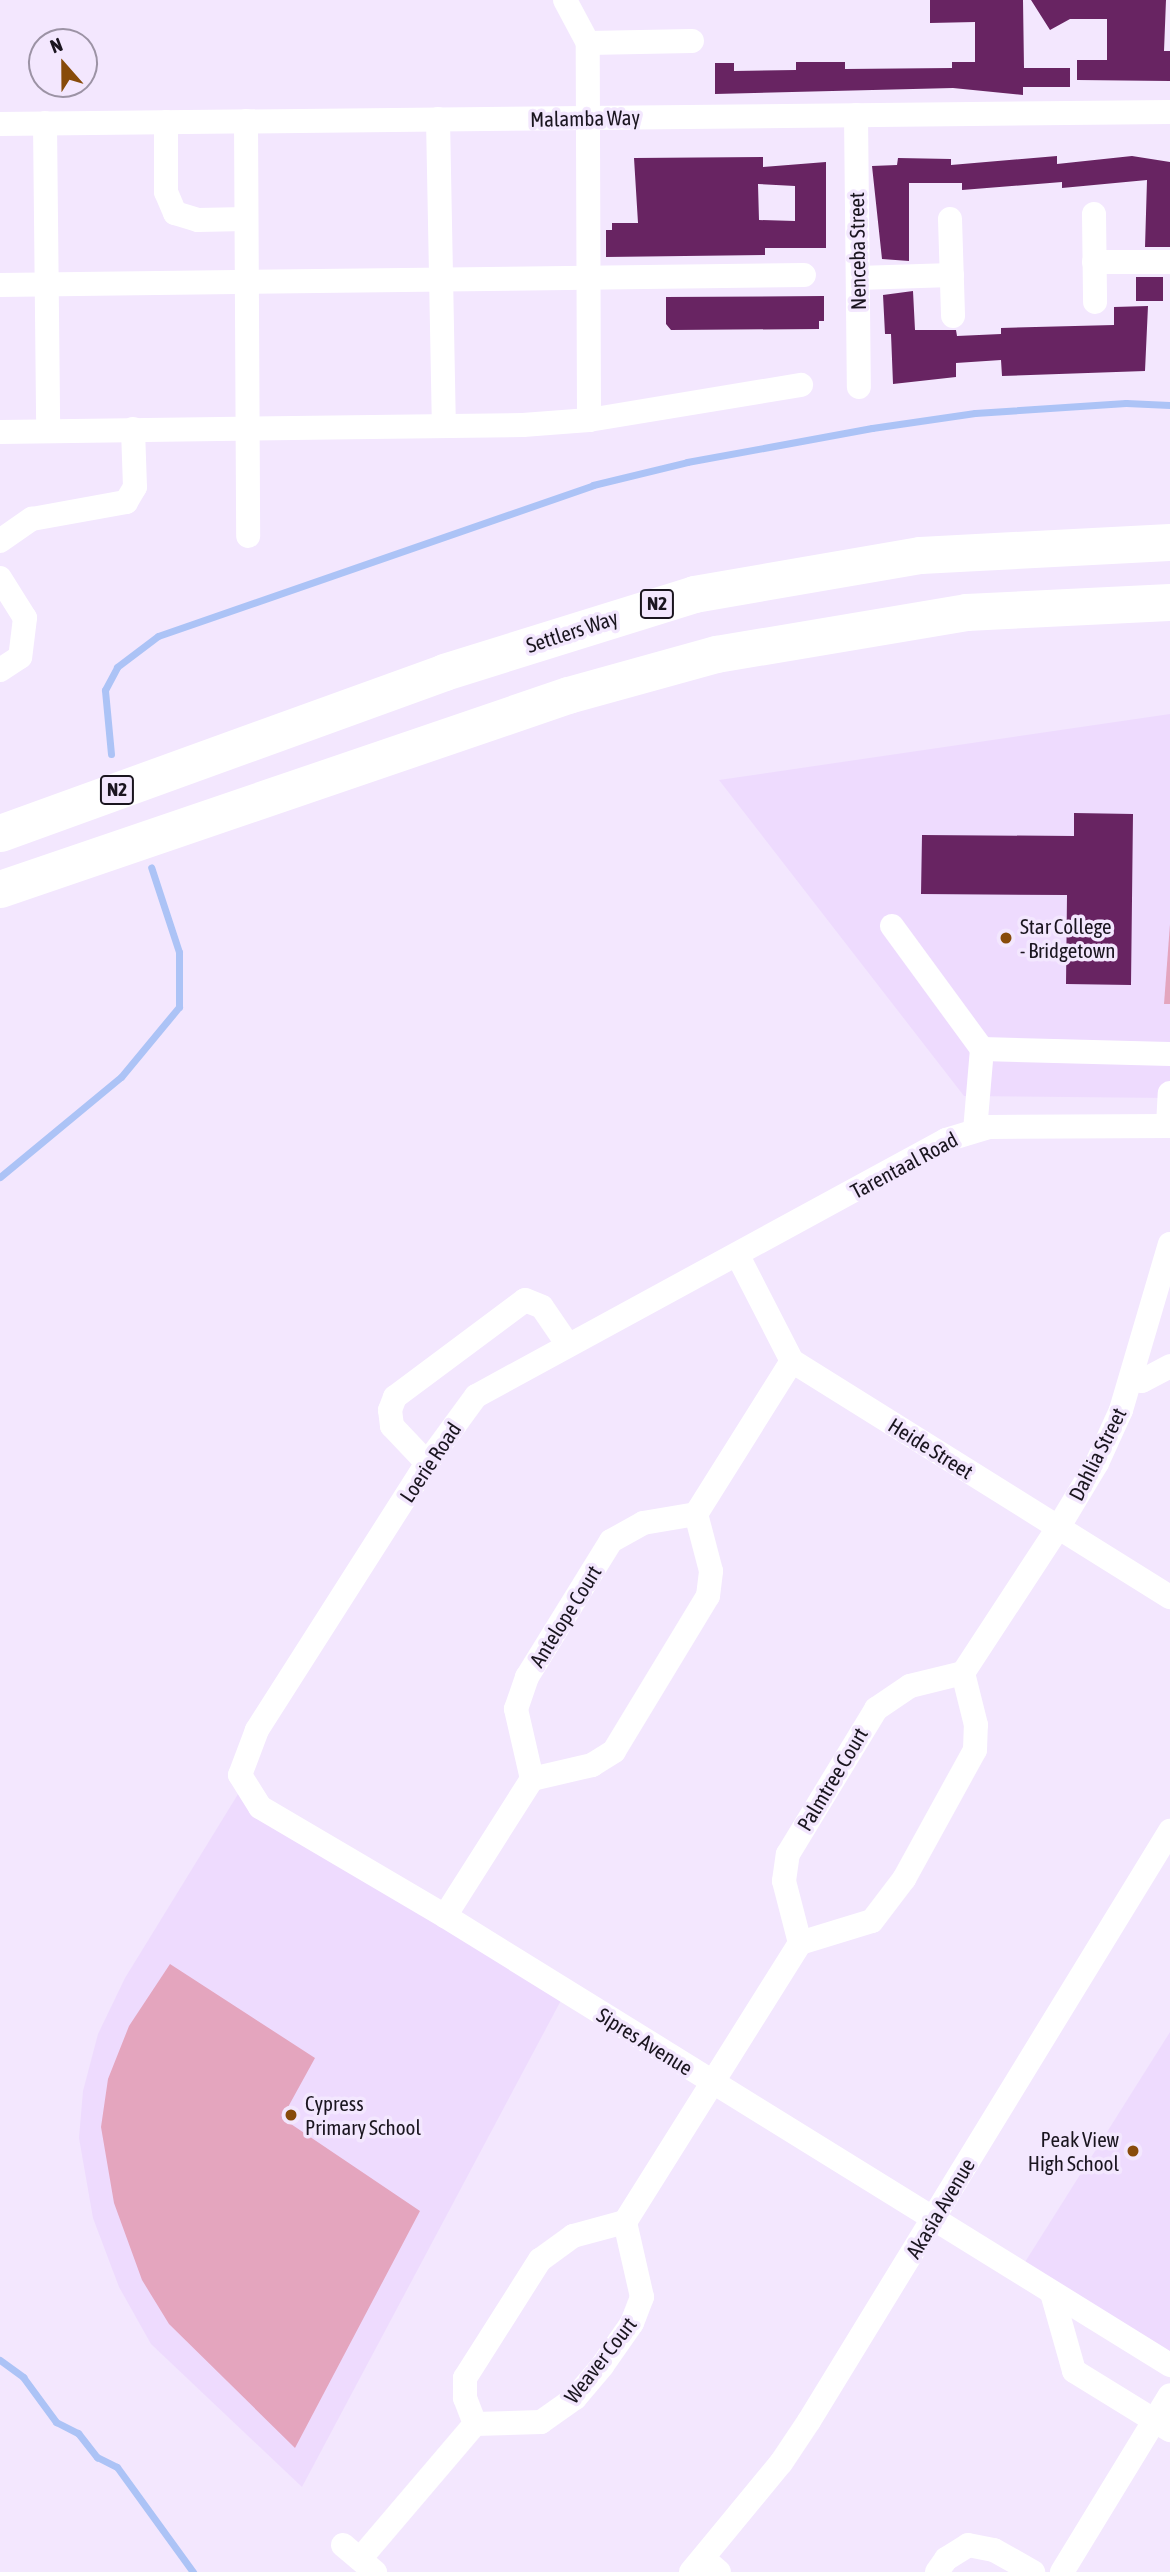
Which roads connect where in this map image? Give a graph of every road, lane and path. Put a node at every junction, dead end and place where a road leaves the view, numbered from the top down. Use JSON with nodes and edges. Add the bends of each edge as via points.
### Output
{"nodes":[{"id":1,"x":565,"y":0,"type":"edge"},
{"id":2,"x":692,"y":41,"type":"dead end"},
{"id":3,"x":588,"y":43,"type":"junction"},
{"id":4,"x":1170,"y":112,"type":"edge"},
{"id":5,"x":856,"y":115,"type":"junction"},
{"id":6,"x":589,"y":118,"type":"junction"},
{"id":7,"x":438,"y":119,"type":"junction"},
{"id":8,"x":246,"y":121,"type":"junction"},
{"id":9,"x":166,"y":122,"type":"junction"},
{"id":10,"x":45,"y":123,"type":"junction"},
{"id":11,"x":0,"y":124,"type":"edge"},
{"id":12,"x":1094,"y":214,"type":"dead end"},
{"id":13,"x":246,"y":219,"type":"junction"},
{"id":14,"x":950,"y":219,"type":"dead end"},
{"id":15,"x":1094,"y":262,"type":"junction"},
{"id":16,"x":1170,"y":262,"type":"edge"},
{"id":17,"x":804,"y":275,"type":"dead end"},
{"id":18,"x":952,"y":275,"type":"junction"},
{"id":19,"x":588,"y":277,"type":"junction"},
{"id":20,"x":858,"y":278,"type":"junction"},
{"id":21,"x":440,"y":279,"type":"junction"},
{"id":22,"x":247,"y":281,"type":"junction"},
{"id":23,"x":48,"y":284,"type":"junction"},
{"id":24,"x":0,"y":285,"type":"edge"},
{"id":25,"x":1096,"y":302,"type":"dead end"},
{"id":26,"x":953,"y":316,"type":"dead end"},
{"id":27,"x":801,"y":385,"type":"dead end"},
{"id":28,"x":859,"y":387,"type":"dead end"},
{"id":29,"x":589,"y":420,"type":"junction"},
{"id":30,"x":444,"y":425,"type":"junction"},
{"id":31,"x":247,"y":427,"type":"junction"},
{"id":32,"x":132,"y":429,"type":"junction"},
{"id":33,"x":48,"y":431,"type":"junction"},
{"id":34,"x":0,"y":432,"type":"edge"},
{"id":35,"x":248,"y":536,"type":"dead end"},
{"id":36,"x":0,"y":541,"type":"edge"},
{"id":37,"x":1170,"y":542,"type":"edge"},
{"id":38,"x":0,"y":578,"type":"edge"},
{"id":39,"x":1170,"y":602,"type":"edge"},
{"id":40,"x":0,"y":670,"type":"edge"},
{"id":41,"x":0,"y":813,"type":"edge"},
{"id":42,"x":56,"y":813,"type":"junction"},
{"id":43,"x":0,"y":833,"type":"edge"},
{"id":44,"x":0,"y":889,"type":"edge"},
{"id":45,"x":892,"y":926,"type":"dead end"},
{"id":46,"x":982,"y":1049,"type":"junction"},
{"id":47,"x":1170,"y":1054,"type":"edge"},
{"id":48,"x":1170,"y":1093,"type":"edge"},
{"id":49,"x":1169,"y":1126,"type":"edge"},
{"id":50,"x":975,"y":1130,"type":"junction"},
{"id":51,"x":1169,"y":1255,"type":"edge"},
{"id":52,"x":737,"y":1256,"type":"junction"},
{"id":53,"x":568,"y":1345,"type":"junction"},
{"id":54,"x":792,"y":1361,"type":"junction"},
{"id":55,"x":1170,"y":1366,"type":"edge"},
{"id":56,"x":1131,"y":1378,"type":"junction"},
{"id":57,"x":427,"y":1463,"type":"junction"},
{"id":58,"x":696,"y":1514,"type":"junction"},
{"id":59,"x":1058,"y":1528,"type":"junction"},
{"id":60,"x":1170,"y":1597,"type":"edge"},
{"id":61,"x":963,"y":1673,"type":"junction"},
{"id":62,"x":532,"y":1779,"type":"junction"},
{"id":63,"x":243,"y":1786,"type":"joint"},
{"id":64,"x":1170,"y":1831,"type":"edge"},
{"id":65,"x":445,"y":1916,"type":"junction"},
{"id":66,"x":800,"y":1942,"type":"junction"},
{"id":67,"x":713,"y":2083,"type":"junction"},
{"id":68,"x":933,"y":2221,"type":"junction"},
{"id":69,"x":625,"y":2222,"type":"junction"},
{"id":70,"x":1052,"y":2293,"type":"junction"},
{"id":71,"x":1170,"y":2365,"type":"edge"},
{"id":72,"x":1170,"y":2395,"type":"edge"},
{"id":73,"x":475,"y":2424,"type":"junction"},
{"id":74,"x":1162,"y":2425,"type":"edge"},
{"id":75,"x":359,"y":2559,"type":"edge"},
{"id":76,"x":704,"y":2567,"type":"edge"},
{"id":77,"x":937,"y":2572,"type":"edge"},
{"id":78,"x":1033,"y":2572,"type":"edge"},
{"id":79,"x":1062,"y":2572,"type":"edge"}],
"edges":[{"from":1,"to":3,"type":"street"},
{"from":2,"to":3,"type":"street"},
{"from":3,"to":6,"type":"street"},
{"from":4,"to":5,"type":"street","name":"Malamba Way"},
{"from":5,"to":6,"type":"street","name":"Malamba Way"},
{"from":5,"to":20,"type":"street","name":"Nenceba Street"},
{"from":6,"to":7,"type":"street","name":"Malamba Way"},
{"from":6,"to":19,"type":"street"},
{"from":7,"to":8,"type":"street","name":"Malamba Way"},
{"from":7,"to":21,"type":"street"},
{"from":8,"to":9,"type":"street","name":"Malamba Way"},
{"from":8,"to":13,"type":"street"},
{"from":9,"to":10,"type":"street","name":"Malamba Way"},
{"from":9,"to":13,"type":"street","via":[[166,192],[175,214],[198,220]]},
{"from":10,"to":11,"type":"street","name":"Malamba Way"},
{"from":10,"to":23,"type":"street"},
{"from":12,"to":15,"type":"street"},
{"from":13,"to":22,"type":"street"},
{"from":14,"to":18,"type":"street"},
{"from":15,"to":16,"type":"street"},
{"from":15,"to":25,"type":"street"},
{"from":17,"to":19,"type":"street"},
{"from":18,"to":20,"type":"street"},
{"from":18,"to":26,"type":"street"},
{"from":19,"to":21,"type":"street"},
{"from":19,"to":29,"type":"street"},
{"from":20,"to":28,"type":"street","name":"Nenceba Street"},
{"from":21,"to":22,"type":"street"},
{"from":21,"to":30,"type":"street"},
{"from":22,"to":23,"type":"street"},
{"from":22,"to":31,"type":"street"},
{"from":23,"to":24,"type":"street"},
{"from":23,"to":33,"type":"street"},
{"from":27,"to":29,"type":"street"},
{"from":29,"to":30,"type":"street"},
{"from":30,"to":31,"type":"street"},
{"from":31,"to":32,"type":"street"},
{"from":31,"to":35,"type":"street"},
{"from":32,"to":33,"type":"street"},
{"from":32,"to":36,"type":"street","via":[[135,487],[126,502],[32,519]]},
{"from":33,"to":34,"type":"street"},
{"from":37,"to":42,"type":"highway","name":"Settlers Way","number":"N2","via":[[920,555],[694,594],[469,664]]},
{"from":38,"to":40,"type":"street","via":[[25,618],[20,657]]},
{"from":39,"to":44,"type":"highway","via":[[966,612],[728,651],[568,695]]},
{"from":41,"to":42,"type":"highway"},
{"from":42,"to":43,"type":"highway","name":"Settlers Way","number":"N2"},
{"from":45,"to":46,"type":"street"},
{"from":46,"to":47,"type":"street"},
{"from":46,"to":50,"type":"street"},
{"from":48,"to":49,"type":"street"},
{"from":49,"to":50,"type":"street","name":"Tarentaal Road"},
{"from":50,"to":52,"type":"street","name":"Tarentaal Road","via":[[946,1140]]},
{"from":51,"to":56,"type":"street","name":"Dahlia Street"},
{"from":52,"to":53,"type":"street","name":"Loerie Road"},
{"from":52,"to":54,"type":"street"},
{"from":53,"to":57,"type":"street","name":"Loerie Road","via":[[476,1396]]},
{"from":53,"to":57,"type":"street","via":[[542,1307],[524,1300],[395,1397],[390,1410],[392,1426]]},
{"from":54,"to":58,"type":"street"},
{"from":54,"to":59,"type":"street","name":"Heide Street"},
{"from":55,"to":56,"type":"street","via":[[1142,1381]]},
{"from":56,"to":59,"type":"street","name":"Dahlia Street","via":[[1102,1453]]},
{"from":57,"to":63,"type":"street","name":"Loerie Road","via":[[257,1730],[240,1775]]},
{"from":58,"to":62,"type":"street","via":[[711,1571],[708,1596],[614,1751],[592,1765]]},
{"from":58,"to":62,"type":"street","name":"Antelope Court","via":[[643,1523],[611,1541],[527,1678],[516,1709]]},
{"from":59,"to":60,"type":"street","name":"Heide Street"},
{"from":59,"to":61,"type":"street"},
{"from":61,"to":66,"type":"street","via":[[976,1725],[975,1751],[904,1879],[872,1921]]},
{"from":61,"to":66,"type":"street","name":"Palmtree Court","via":[[910,1686],[885,1699],[798,1834],[783,1881]]},
{"from":62,"to":65,"type":"street"},
{"from":63,"to":65,"type":"street","name":"Sipres Avenue","via":[[260,1807]]},
{"from":64,"to":68,"type":"street","name":"Akasia Avenue"},
{"from":65,"to":67,"type":"street","name":"Sipres Avenue"},
{"from":66,"to":67,"type":"street"},
{"from":67,"to":68,"type":"street","name":"Sipres Avenue"},
{"from":67,"to":69,"type":"street"},
{"from":68,"to":70,"type":"street","name":"Sipres Avenue"},
{"from":68,"to":76,"type":"street","name":"Akasia Avenue","via":[[781,2463]]},
{"from":69,"to":73,"type":"street","via":[[573,2236],[540,2260],[465,2378],[465,2398]]},
{"from":69,"to":73,"type":"street","name":"Weaver Court","via":[[642,2297],[632,2323],[602,2365],[575,2398],[541,2422]]},
{"from":70,"to":71,"type":"street","name":"Sipres Avenue"},
{"from":70,"to":74,"type":"street","via":[[1074,2371]]},
{"from":72,"to":74,"type":"street"},
{"from":73,"to":75,"type":"street"},
{"from":74,"to":79,"type":"street"},
{"from":77,"to":78,"type":"street","via":[[946,2559],[968,2545],[994,2550]]}]}
